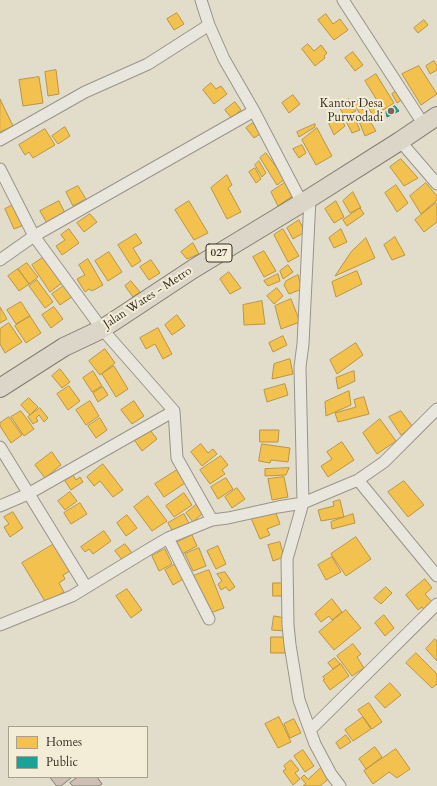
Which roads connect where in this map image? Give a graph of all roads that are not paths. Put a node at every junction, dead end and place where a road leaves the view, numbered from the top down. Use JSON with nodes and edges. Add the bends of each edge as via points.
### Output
{"nodes":[{"id":1,"x":201,"y":0,"type":"edge"},
{"id":2,"x":343,"y":0,"type":"edge"},
{"id":3,"x":209,"y":25,"type":"junction"},
{"id":4,"x":254,"y":111,"type":"junction"},
{"id":5,"x":430,"y":121,"type":"edge"},
{"id":6,"x":0,"y":140,"type":"edge"},
{"id":7,"x":400,"y":141,"type":"junction"},
{"id":8,"x":0,"y":169,"type":"edge"},
{"id":9,"x":437,"y":184,"type":"edge"},
{"id":10,"x":306,"y":201,"type":"junction"},
{"id":11,"x":34,"y":236,"type":"junction"},
{"id":12,"x":0,"y":260,"type":"edge"},
{"id":13,"x":102,"y":329,"type":"junction"},
{"id":14,"x":0,"y":388,"type":"edge"},
{"id":15,"x":437,"y":409,"type":"edge"},
{"id":16,"x":174,"y":411,"type":"junction"},
{"id":17,"x":0,"y":447,"type":"edge"},
{"id":18,"x":358,"y":480,"type":"junction"},
{"id":19,"x":28,"y":494,"type":"junction"},
{"id":20,"x":303,"y":503,"type":"junction"},
{"id":21,"x":0,"y":506,"type":"edge"},
{"id":22,"x":212,"y":520,"type":"junction"},
{"id":23,"x":168,"y":538,"type":"junction"},
{"id":24,"x":437,"y":576,"type":"edge"},
{"id":25,"x":86,"y":587,"type":"junction"},
{"id":26,"x":437,"y":604,"type":"edge"},
{"id":27,"x":209,"y":618,"type":"dead end"},
{"id":28,"x":0,"y":625,"type":"edge"},
{"id":29,"x":310,"y":730,"type":"junction"},
{"id":30,"x":340,"y":786,"type":"edge"}],
"edges":[{"from":1,"to":3,"type":"street"},
{"from":2,"to":5,"type":"street"},
{"from":3,"to":4,"type":"street","via":[[224,58]]},
{"from":3,"to":6,"type":"street","via":[[148,64],[85,92]]},
{"from":4,"to":10,"type":"street"},
{"from":4,"to":11,"type":"street"},
{"from":5,"to":7,"type":"main road","name":"Jalan Wates - Metro","number":"027"},
{"from":7,"to":9,"type":"street"},
{"from":7,"to":10,"type":"main road","name":"Jalan Wates - Metro","number":"027"},
{"from":8,"to":11,"type":"street"},
{"from":10,"to":13,"type":"main road","name":"Jalan Wates - Metro","number":"027","via":[[193,269]]},
{"from":10,"to":20,"type":"street","via":[[303,344],[300,367]]},
{"from":11,"to":12,"type":"street"},
{"from":11,"to":13,"type":"street"},
{"from":13,"to":14,"type":"main road","name":"Jalan Wates - Metro","number":"027","via":[[64,347]]},
{"from":13,"to":16,"type":"street"},
{"from":15,"to":18,"type":"street","via":[[384,462]]},
{"from":16,"to":19,"type":"street"},
{"from":16,"to":22,"type":"street","via":[[177,458]]},
{"from":17,"to":19,"type":"street"},
{"from":18,"to":20,"type":"street"},
{"from":18,"to":24,"type":"street"},
{"from":19,"to":21,"type":"street"},
{"from":19,"to":25,"type":"street"},
{"from":20,"to":22,"type":"street"},
{"from":20,"to":29,"type":"street","via":[[287,559],[288,626],[299,700]]},
{"from":22,"to":23,"type":"street"},
{"from":23,"to":25,"type":"street"},
{"from":23,"to":27,"type":"street"},
{"from":25,"to":28,"type":"street","via":[[72,596]]},
{"from":26,"to":29,"type":"street"},
{"from":29,"to":30,"type":"street","via":[[331,774]]}]}
